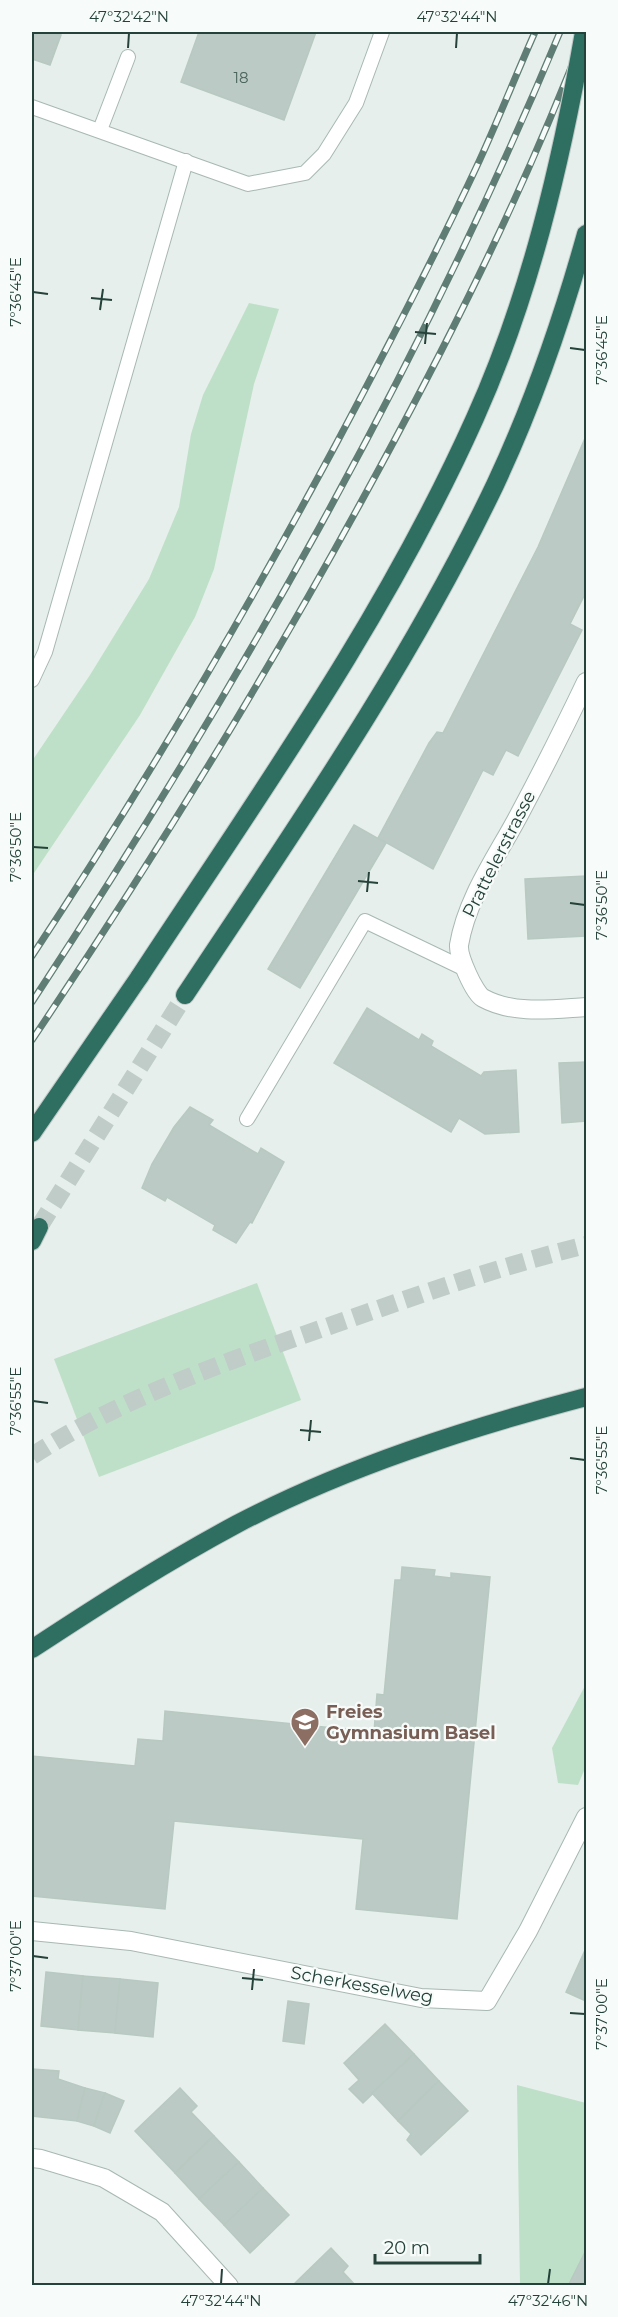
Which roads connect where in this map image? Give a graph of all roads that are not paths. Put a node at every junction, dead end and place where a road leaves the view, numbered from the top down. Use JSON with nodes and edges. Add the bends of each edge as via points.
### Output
{"nodes":[{"id":1,"x":382,"y":32,"type":"edge"},
{"id":2,"x":584,"y":32,"type":"edge"},
{"id":3,"x":128,"y":57,"type":"dead end"},
{"id":4,"x":32,"y":107,"type":"edge"},
{"id":5,"x":100,"y":130,"type":"junction"},
{"id":6,"x":186,"y":161,"type":"junction"},
{"id":7,"x":586,"y":234,"type":"edge"},
{"id":8,"x":32,"y":680,"type":"edge"},
{"id":9,"x":586,"y":682,"type":"edge"},
{"id":10,"x":465,"y":969,"type":"junction"},
{"id":11,"x":185,"y":995,"type":"tunnel mouth"},
{"id":12,"x":586,"y":1007,"type":"edge"},
{"id":13,"x":247,"y":1119,"type":"dead end"},
{"id":14,"x":32,"y":1133,"type":"edge"},
{"id":15,"x":586,"y":1397,"type":"edge"},
{"id":16,"x":32,"y":1649,"type":"edge"},
{"id":17,"x":586,"y":1817,"type":"edge"},
{"id":18,"x":32,"y":1931,"type":"edge"},
{"id":19,"x":32,"y":2158,"type":"edge"},
{"id":20,"x":229,"y":2286,"type":"edge"}],
"edges":[{"from":1,"to":6,"type":"lane","via":[[356,103],[324,154],[305,173],[248,184]]},
{"from":2,"to":14,"type":"highway","bridge":true,"via":[[568,121],[526,282],[476,417],[438,494],[348,658]]},
{"from":3,"to":5,"type":"lane"},
{"from":4,"to":5,"type":"lane"},
{"from":5,"to":6,"type":"lane"},
{"from":6,"to":8,"type":"lane","via":[[45,652]]},
{"from":7,"to":11,"type":"highway","via":[[557,332],[530,404],[496,484],[451,572],[382,693]]},
{"from":9,"to":10,"type":"street","name":"Prattelerstrasse","via":[[465,918],[459,949]]},
{"from":10,"to":12,"type":"street","name":"Prattelerstrasse","via":[[481,997],[508,1008]]},
{"from":10,"to":13,"type":"lane","via":[[365,921]]},
{"from":15,"to":16,"type":"highway","via":[[414,1449],[240,1523],[144,1575]]},
{"from":17,"to":18,"type":"street","name":"Scherkesselweg","via":[[487,2001],[421,1998],[131,1941]]},
{"from":19,"to":20,"type":"street","via":[[104,2178],[162,2211]]}]}
